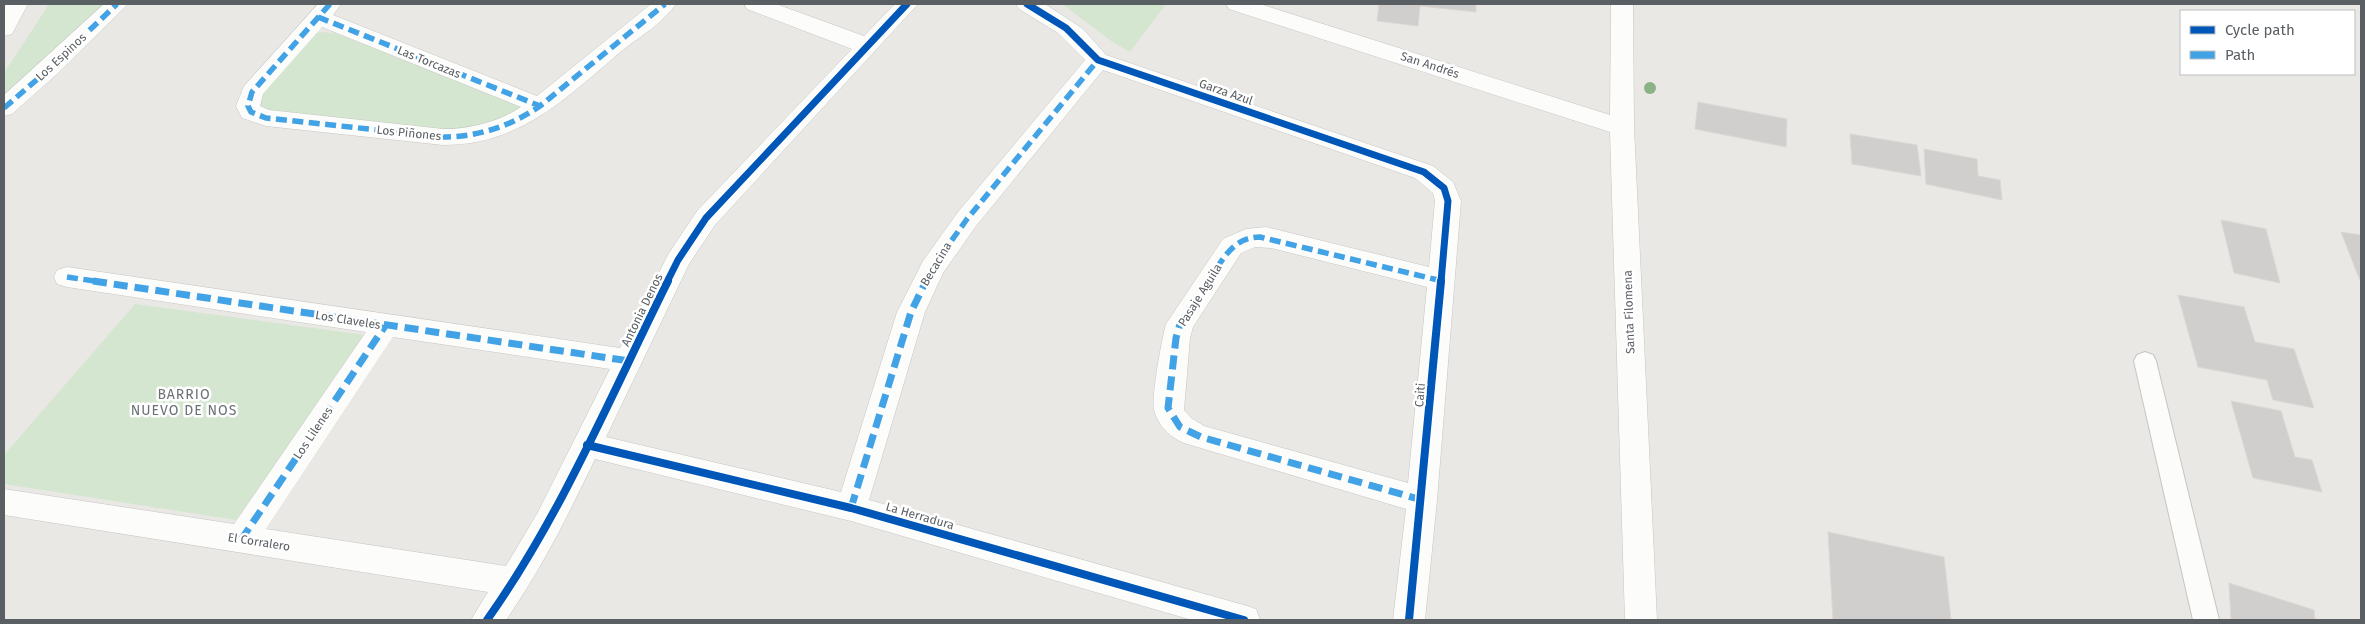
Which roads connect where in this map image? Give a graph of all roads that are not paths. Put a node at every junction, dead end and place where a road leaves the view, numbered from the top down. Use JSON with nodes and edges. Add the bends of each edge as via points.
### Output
{"nodes":[{"id":1,"x":17,"y":4,"type":"edge"},
{"id":2,"x":117,"y":4,"type":"edge"},
{"id":3,"x":666,"y":4,"type":"edge"},
{"id":4,"x":755,"y":4,"type":"edge"},
{"id":5,"x":906,"y":4,"type":"edge"},
{"id":6,"x":1027,"y":4,"type":"edge"},
{"id":7,"x":1237,"y":4,"type":"edge"},
{"id":8,"x":1622,"y":4,"type":"edge"},
{"id":9,"x":324,"y":10,"type":"edge"},
{"id":10,"x":4,"y":29,"type":"edge"},
{"id":11,"x":867,"y":46,"type":"junction"},
{"id":12,"x":1098,"y":60,"type":"junction"},
{"id":13,"x":540,"y":106,"type":"junction"},
{"id":14,"x":4,"y":108,"type":"edge"},
{"id":15,"x":1622,"y":127,"type":"junction"},
{"id":16,"x":1432,"y":177,"type":"joint"},
{"id":17,"x":68,"y":278,"type":"dead end"},
{"id":18,"x":1442,"y":280,"type":"junction"},
{"id":19,"x":385,"y":326,"type":"junction"},
{"id":20,"x":629,"y":361,"type":"junction"},
{"id":21,"x":2145,"y":361,"type":"dead end"},
{"id":22,"x":587,"y":445,"type":"junction"},
{"id":23,"x":1422,"y":500,"type":"junction"},
{"id":24,"x":4,"y":502,"type":"edge"},
{"id":25,"x":851,"y":508,"type":"junction"},
{"id":26,"x":240,"y":540,"type":"junction"},
{"id":27,"x":514,"y":582,"type":"junction"},
{"id":28,"x":487,"y":620,"type":"edge"},
{"id":29,"x":1244,"y":620,"type":"edge"},
{"id":30,"x":1409,"y":620,"type":"edge"},
{"id":31,"x":1641,"y":620,"type":"edge"},
{"id":32,"x":2206,"y":620,"type":"edge"}],
"edges":[{"from":1,"to":10,"type":"street"},
{"from":2,"to":14,"type":"street","name":"Los Espinos"},
{"from":3,"to":13,"type":"street","name":"Los Piñones"},
{"from":4,"to":11,"type":"street"},
{"from":5,"to":11,"type":"street"},
{"from":6,"to":12,"type":"street","via":[[1047,14],[1084,41]]},
{"from":7,"to":15,"type":"street","name":"San Andrés"},
{"from":8,"to":15,"type":"street","name":"Santa Filomena"},
{"from":9,"to":13,"type":"street","name":"Las Torcazas"},
{"from":9,"to":13,"type":"street","name":"Los Piñones","via":[[252,92],[248,106],[251,112],[266,118],[461,137],[493,130]]},
{"from":11,"to":20,"type":"street","name":"Antonia Denos","via":[[706,218],[678,260]]},
{"from":12,"to":16,"type":"street","name":"Garza Azul"},
{"from":12,"to":25,"type":"street","name":"Becacina","via":[[967,219],[932,268],[911,312]]},
{"from":15,"to":31,"type":"street","name":"Santa Filomena"},
{"from":16,"to":18,"type":"street","name":"Caiti","via":[[1444,188],[1448,201]]},
{"from":17,"to":19,"type":"street","name":"Los Claveles"},
{"from":18,"to":23,"type":"street","name":"Caiti"},
{"from":18,"to":23,"type":"street","name":"Pasaje Aguila","via":[[1271,238],[1260,236],[1240,240],[1232,246],[1180,324],[1168,408],[1172,418],[1186,432]]},
{"from":19,"to":20,"type":"street","name":"Los Claveles"},
{"from":19,"to":26,"type":"street","name":"Los Lilenes"},
{"from":20,"to":22,"type":"street","name":"Antonia Denos"},
{"from":21,"to":32,"type":"lane"},
{"from":22,"to":25,"type":"street","name":"La Herradura"},
{"from":22,"to":27,"type":"street","name":"Antonia Denos","via":[[549,522]]},
{"from":23,"to":30,"type":"street","name":"Caiti"},
{"from":24,"to":26,"type":"street","name":"El Corralero"},
{"from":25,"to":29,"type":"street","name":"La Herradura"},
{"from":26,"to":27,"type":"street","name":"El Corralero"},
{"from":27,"to":28,"type":"street","name":"Antonia Denos"}]}
